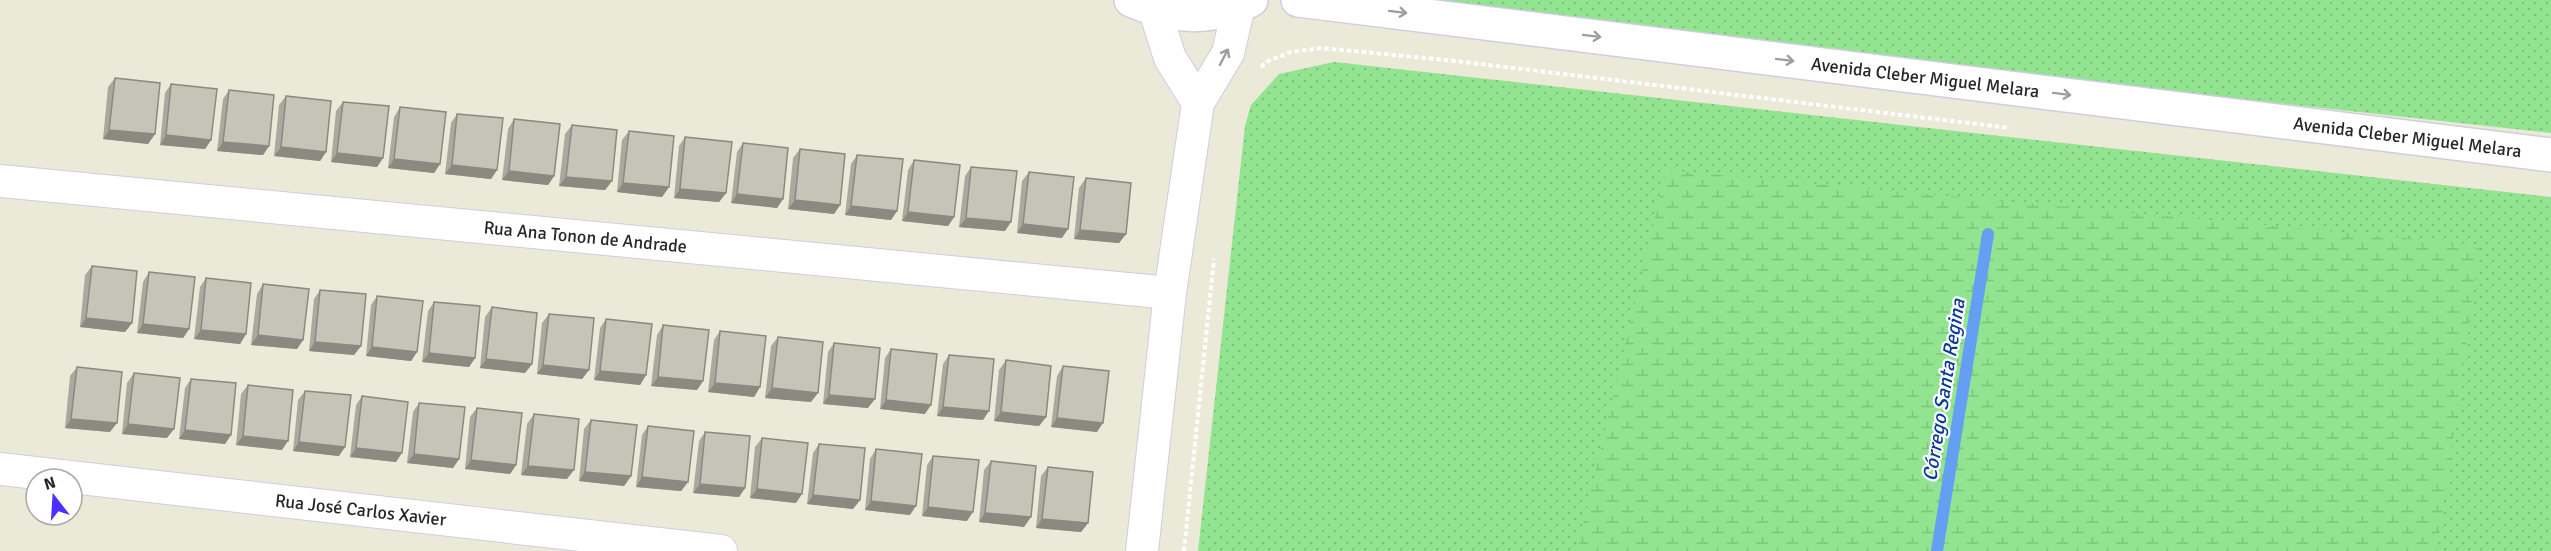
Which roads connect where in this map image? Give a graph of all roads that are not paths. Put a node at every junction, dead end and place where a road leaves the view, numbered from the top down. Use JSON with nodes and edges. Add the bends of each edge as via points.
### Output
{"nodes":[{"id":1,"x":1298,"y":0,"type":"edge"},
{"id":2,"x":1245,"y":3,"type":"edge"},
{"id":3,"x":1143,"y":6,"type":"edge"},
{"id":4,"x":1198,"y":103,"type":"junction"},
{"id":5,"x":2551,"y":155,"type":"edge"},
{"id":6,"x":0,"y":182,"type":"edge"},
{"id":7,"x":1170,"y":293,"type":"junction"},
{"id":8,"x":0,"y":469,"type":"edge"},
{"id":9,"x":721,"y":551,"type":"edge"},
{"id":10,"x":1142,"y":551,"type":"edge"}],
"edges":[{"from":1,"to":5,"type":"street","name":"Avenida Cleber Miguel Melara","one_way":true},
{"from":2,"to":3,"type":"street","via":[[1212,14],[1183,15]]},
{"from":4,"to":2,"type":"street","one_way":true,"via":[[1228,53]]},
{"from":3,"to":4,"type":"street"},
{"from":4,"to":7,"type":"street"},
{"from":6,"to":7,"type":"street","name":"Rua Ana Tonon de Andrade"},
{"from":7,"to":10,"type":"street"},
{"from":8,"to":9,"type":"street","name":"Rua José Carlos Xavier"}]}
